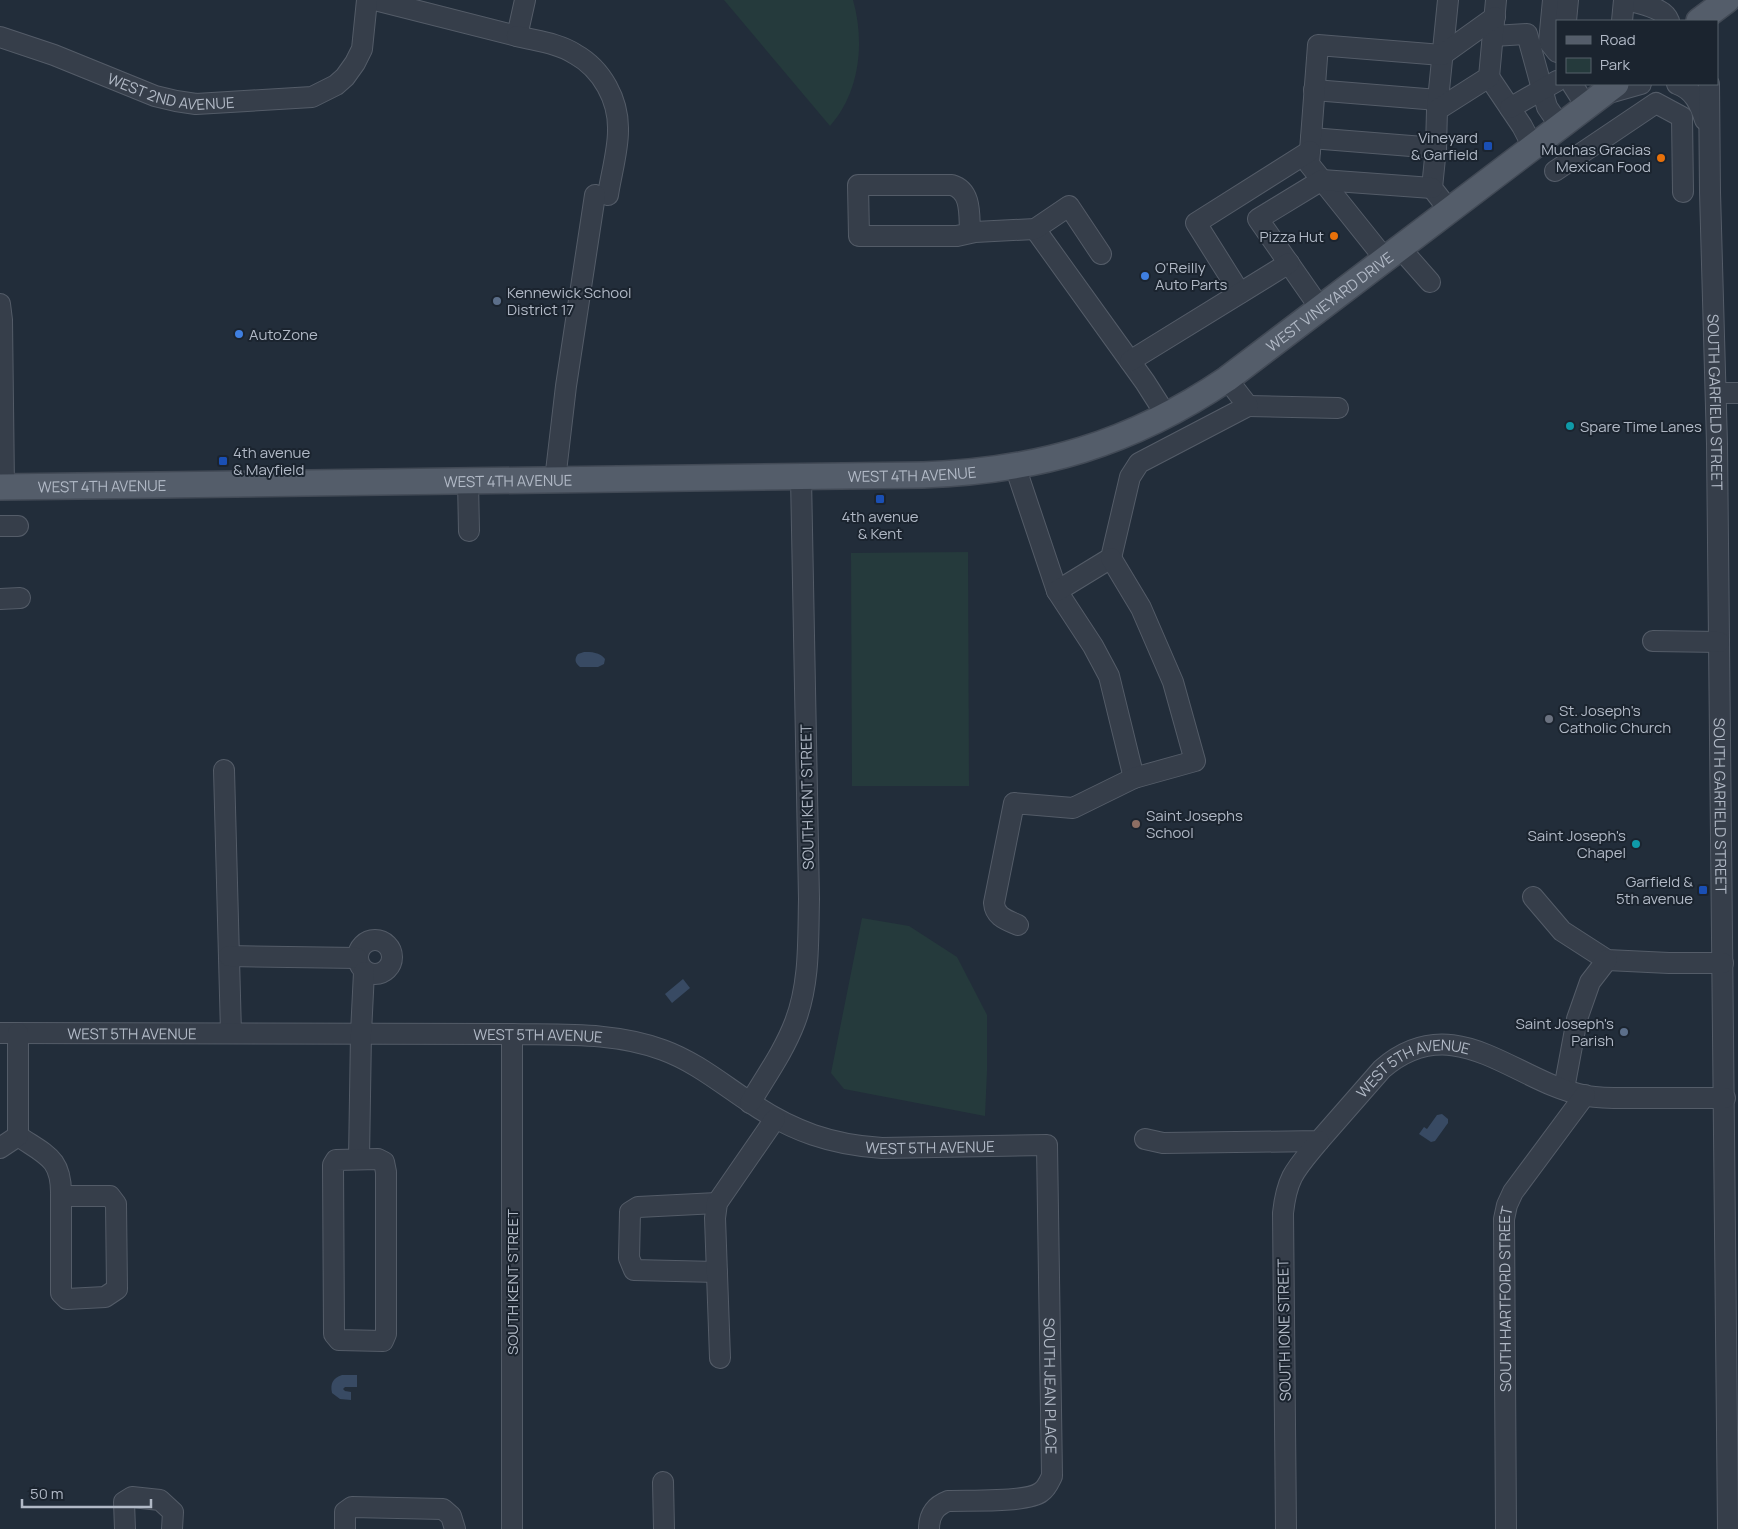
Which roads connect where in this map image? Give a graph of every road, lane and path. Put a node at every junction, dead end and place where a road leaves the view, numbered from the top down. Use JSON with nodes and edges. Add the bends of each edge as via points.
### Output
{"nodes":[{"id":1,"x":367,"y":0,"type":"edge"},
{"id":2,"x":375,"y":0,"type":"edge"},
{"id":3,"x":525,"y":0,"type":"edge"},
{"id":4,"x":1448,"y":0,"type":"edge"},
{"id":5,"x":1553,"y":0,"type":"edge"},
{"id":6,"x":1568,"y":0,"type":"edge"},
{"id":7,"x":1630,"y":1,"type":"edge"},
{"id":8,"x":437,"y":8,"type":"edge"},
{"id":9,"x":1661,"y":10,"type":"edge"},
{"id":10,"x":1495,"y":18,"type":"edge"},
{"id":11,"x":1566,"y":20,"type":"edge"},
{"id":12,"x":1622,"y":20,"type":"edge"},
{"id":13,"x":517,"y":36,"type":"junction"},
{"id":14,"x":0,"y":37,"type":"edge"},
{"id":15,"x":1556,"y":51,"type":"edge"},
{"id":16,"x":1442,"y":55,"type":"junction"},
{"id":17,"x":1489,"y":76,"type":"junction"},
{"id":18,"x":1575,"y":85,"type":"edge"},
{"id":19,"x":1637,"y":85,"type":"edge"},
{"id":20,"x":1680,"y":85,"type":"edge"},
{"id":21,"x":1709,"y":85,"type":"edge"},
{"id":22,"x":1550,"y":86,"type":"edge"},
{"id":23,"x":1314,"y":90,"type":"junction"},
{"id":24,"x":1601,"y":95,"type":"edge"},
{"id":25,"x":1437,"y":105,"type":"junction"},
{"id":26,"x":1510,"y":108,"type":"junction"},
{"id":27,"x":1560,"y":126,"type":"junction"},
{"id":28,"x":1709,"y":134,"type":"junction"},
{"id":29,"x":1310,"y":144,"type":"junction"},
{"id":30,"x":1533,"y":146,"type":"junction"},
{"id":31,"x":1436,"y":148,"type":"junction"},
{"id":32,"x":1555,"y":171,"type":"dead end"},
{"id":33,"x":1322,"y":180,"type":"junction"},
{"id":34,"x":1432,"y":188,"type":"junction"},
{"id":35,"x":1683,"y":192,"type":"dead end"},
{"id":36,"x":1449,"y":210,"type":"junction"},
{"id":37,"x":1035,"y":229,"type":"junction"},
{"id":38,"x":970,"y":232,"type":"junction"},
{"id":39,"x":1393,"y":253,"type":"junction"},
{"id":40,"x":1101,"y":254,"type":"dead end"},
{"id":41,"x":1289,"y":263,"type":"junction"},
{"id":42,"x":1430,"y":282,"type":"dead end"},
{"id":43,"x":1240,"y":293,"type":"junction"},
{"id":44,"x":0,"y":304,"type":"edge"},
{"id":45,"x":1320,"y":308,"type":"junction"},
{"id":46,"x":1130,"y":361,"type":"junction"},
{"id":47,"x":1227,"y":379,"type":"junction"},
{"id":48,"x":1738,"y":393,"type":"edge"},
{"id":49,"x":1716,"y":394,"type":"junction"},
{"id":50,"x":1248,"y":406,"type":"junction"},
{"id":51,"x":1338,"y":408,"type":"dead end"},
{"id":52,"x":1166,"y":415,"type":"junction"},
{"id":53,"x":1127,"y":434,"type":"junction"},
{"id":54,"x":1138,"y":462,"type":"junction"},
{"id":55,"x":1015,"y":466,"type":"junction"},
{"id":56,"x":801,"y":477,"type":"junction"},
{"id":57,"x":555,"y":480,"type":"junction"},
{"id":58,"x":468,"y":481,"type":"junction"},
{"id":59,"x":2,"y":487,"type":"edge"},
{"id":60,"x":469,"y":531,"type":"dead end"},
{"id":61,"x":1112,"y":558,"type":"junction"},
{"id":62,"x":1057,"y":591,"type":"junction"},
{"id":63,"x":20,"y":598,"type":"dead end"},
{"id":64,"x":0,"y":599,"type":"edge"},
{"id":65,"x":1653,"y":641,"type":"dead end"},
{"id":66,"x":1719,"y":642,"type":"junction"},
{"id":67,"x":224,"y":770,"type":"dead end"},
{"id":68,"x":1134,"y":778,"type":"junction"},
{"id":69,"x":1533,"y":897,"type":"dead end"},
{"id":70,"x":1018,"y":925,"type":"dead end"},
{"id":71,"x":1730,"y":936,"type":"edge"},
{"id":72,"x":229,"y":956,"type":"junction"},
{"id":73,"x":1607,"y":960,"type":"junction"},
{"id":74,"x":1723,"y":963,"type":"junction"},
{"id":75,"x":9,"y":1033,"type":"edge"},
{"id":76,"x":231,"y":1033,"type":"junction"},
{"id":77,"x":360,"y":1033,"type":"junction"},
{"id":78,"x":512,"y":1034,"type":"junction"},
{"id":79,"x":1564,"y":1089,"type":"junction"},
{"id":80,"x":1585,"y":1095,"type":"junction"},
{"id":81,"x":1725,"y":1098,"type":"junction"},
{"id":82,"x":750,"y":1103,"type":"junction"},
{"id":83,"x":775,"y":1119,"type":"junction"},
{"id":84,"x":18,"y":1136,"type":"junction"},
{"id":85,"x":1145,"y":1139,"type":"dead end"},
{"id":86,"x":1319,"y":1141,"type":"junction"},
{"id":87,"x":1047,"y":1145,"type":"joint"},
{"id":88,"x":0,"y":1148,"type":"edge"},
{"id":89,"x":359,"y":1159,"type":"junction"},
{"id":90,"x":61,"y":1196,"type":"junction"},
{"id":91,"x":717,"y":1203,"type":"junction"},
{"id":92,"x":717,"y":1272,"type":"junction"},
{"id":93,"x":1732,"y":1289,"type":"edge"},
{"id":94,"x":720,"y":1358,"type":"dead end"},
{"id":95,"x":1732,"y":1448,"type":"edge"},
{"id":96,"x":663,"y":1482,"type":"dead end"},
{"id":97,"x":125,"y":1529,"type":"edge"},
{"id":98,"x":172,"y":1529,"type":"edge"},
{"id":99,"x":345,"y":1529,"type":"edge"},
{"id":100,"x":455,"y":1529,"type":"edge"},
{"id":101,"x":512,"y":1529,"type":"edge"},
{"id":102,"x":664,"y":1529,"type":"edge"},
{"id":103,"x":929,"y":1529,"type":"edge"},
{"id":104,"x":1286,"y":1529,"type":"edge"},
{"id":105,"x":1506,"y":1529,"type":"edge"},
{"id":106,"x":1728,"y":1529,"type":"edge"}],
"edges":[{"from":1,"to":14,"type":"street","name":"WEST 2ND AVENUE","via":[[362,49],[355,63],[346,76],[312,97],[190,103],[155,96]]},
{"from":2,"to":8,"type":"street"},
{"from":3,"to":13,"type":"street"},
{"from":4,"to":16,"type":"street"},
{"from":5,"to":15,"type":"street","via":[[1549,42]]},
{"from":6,"to":11,"type":"street"},
{"from":7,"to":9,"type":"street"},
{"from":7,"to":12,"type":"street"},
{"from":8,"to":13,"type":"street"},
{"from":10,"to":16,"type":"street"},
{"from":10,"to":17,"type":"street"},
{"from":10,"to":22,"type":"street","via":[[1528,34]]},
{"from":13,"to":57,"type":"street","via":[[575,53],[600,75],[614,103],[618,130],[601,195],[566,386]]},
{"from":16,"to":23,"type":"street","via":[[1318,45]]},
{"from":16,"to":25,"type":"street"},
{"from":17,"to":25,"type":"street"},
{"from":17,"to":26,"type":"street"},
{"from":18,"to":24,"type":"street"},
{"from":19,"to":24,"type":"street"},
{"from":20,"to":28,"type":"street","via":[[1700,104]]},
{"from":21,"to":28,"type":"street","name":"SOUTH GARFIELD STREET"},
{"from":22,"to":26,"type":"street"},
{"from":22,"to":27,"type":"street","via":[[1547,108]]},
{"from":23,"to":25,"type":"street"},
{"from":23,"to":29,"type":"street"},
{"from":24,"to":27,"type":"main road","name":"WEST VINEYARD DRIVE"},
{"from":25,"to":31,"type":"street"},
{"from":26,"to":30,"type":"street"},
{"from":27,"to":30,"type":"main road","name":"WEST VINEYARD DRIVE"},
{"from":28,"to":49,"type":"street","name":"SOUTH GARFIELD STREET"},
{"from":29,"to":31,"type":"street"},
{"from":29,"to":33,"type":"street","via":[[1308,164]]},
{"from":29,"to":43,"type":"street","via":[[1196,223]]},
{"from":30,"to":36,"type":"main road","name":"WEST VINEYARD DRIVE"},
{"from":31,"to":34,"type":"street"},
{"from":32,"to":35,"type":"street","via":[[1656,103],[1682,116]]},
{"from":33,"to":34,"type":"street"},
{"from":33,"to":39,"type":"street"},
{"from":33,"to":41,"type":"street","via":[[1258,220]]},
{"from":34,"to":36,"type":"street"},
{"from":36,"to":39,"type":"main road","name":"WEST VINEYARD DRIVE"},
{"from":37,"to":38,"type":"street"},
{"from":37,"to":40,"type":"street","via":[[1069,206]]},
{"from":37,"to":46,"type":"street"},
{"from":38,"to":38,"type":"street","via":[[957,236],[859,236],[858,184],[960,187],[967,199]]},
{"from":39,"to":42,"type":"street"},
{"from":39,"to":45,"type":"main road","name":"WEST VINEYARD DRIVE"},
{"from":41,"to":43,"type":"street"},
{"from":41,"to":45,"type":"street"},
{"from":43,"to":46,"type":"street"},
{"from":44,"to":59,"type":"street"},
{"from":45,"to":47,"type":"main road","name":"WEST VINEYARD DRIVE"},
{"from":46,"to":52,"type":"street"},
{"from":47,"to":50,"type":"street"},
{"from":47,"to":52,"type":"main road","name":"WEST VINEYARD DRIVE"},
{"from":48,"to":49,"type":"street"},
{"from":49,"to":66,"type":"street","name":"SOUTH GARFIELD STREET"},
{"from":50,"to":51,"type":"street"},
{"from":50,"to":54,"type":"street"},
{"from":52,"to":53,"type":"main road","name":"WEST VINEYARD DRIVE"},
{"from":53,"to":54,"type":"street"},
{"from":53,"to":55,"type":"main road","name":"WEST VINEYARD DRIVE","via":[[1081,451]]},
{"from":54,"to":61,"type":"street","via":[[1130,477]]},
{"from":55,"to":56,"type":"main road","name":"WEST 4TH AVENUE","via":[[962,474]]},
{"from":55,"to":62,"type":"street"},
{"from":56,"to":57,"type":"main road","name":"WEST 4TH AVENUE"},
{"from":56,"to":82,"type":"street","name":"SOUTH KENT STREET","via":[[808,964],[796,1020],[783,1049]]},
{"from":57,"to":58,"type":"main road","name":"WEST 4TH AVENUE"},
{"from":58,"to":59,"type":"main road","name":"WEST 4TH AVENUE"},
{"from":58,"to":60,"type":"street"},
{"from":61,"to":62,"type":"street"},
{"from":61,"to":68,"type":"street","via":[[1141,608],[1174,682],[1195,761]]},
{"from":62,"to":68,"type":"street","via":[[1109,676]]},
{"from":63,"to":64,"type":"street"},
{"from":65,"to":66,"type":"street"},
{"from":66,"to":71,"type":"street","name":"SOUTH GARFIELD STREET"},
{"from":67,"to":72,"type":"street"},
{"from":68,"to":70,"type":"street","via":[[1073,808],[1014,803],[994,903],[999,916]]},
{"from":69,"to":73,"type":"street","via":[[1562,931]]},
{"from":71,"to":74,"type":"street","name":"SOUTH GARFIELD STREET"},
{"from":72,"to":76,"type":"street"},
{"from":72,"to":77,"type":"street","via":[[361,965]]},
{"from":73,"to":74,"type":"street"},
{"from":73,"to":79,"type":"street","via":[[1590,982],[1577,1019]]},
{"from":74,"to":81,"type":"street","name":"SOUTH GARFIELD STREET"},
{"from":75,"to":76,"type":"street","name":"WEST 5TH AVENUE"},
{"from":75,"to":84,"type":"street"},
{"from":76,"to":77,"type":"street","name":"WEST 5TH AVENUE"},
{"from":77,"to":78,"type":"street","name":"WEST 5TH AVENUE"},
{"from":77,"to":89,"type":"street"},
{"from":78,"to":82,"type":"street","name":"WEST 5TH AVENUE","via":[[584,1035],[639,1042],[664,1050],[705,1071]]},
{"from":78,"to":101,"type":"street","name":"SOUTH KENT STREET"},
{"from":79,"to":80,"type":"street","name":"WEST 5TH AVENUE"},
{"from":79,"to":86,"type":"street","name":"WEST 5TH AVENUE","via":[[1474,1049],[1440,1044],[1420,1048],[1382,1069]]},
{"from":80,"to":81,"type":"street","name":"WEST 5TH AVENUE"},
{"from":80,"to":105,"type":"street","name":"SOUTH HARTFORD STREET","via":[[1513,1192],[1504,1218]]},
{"from":81,"to":93,"type":"street","name":"SOUTH GARFIELD STREET"},
{"from":82,"to":83,"type":"street","name":"WEST 5TH AVENUE"},
{"from":83,"to":87,"type":"street","name":"WEST 5TH AVENUE","via":[[814,1136],[860,1147]]},
{"from":83,"to":91,"type":"street"},
{"from":84,"to":88,"type":"street"},
{"from":84,"to":90,"type":"street","via":[[52,1159],[61,1180]]},
{"from":85,"to":86,"type":"street","via":[[1163,1144]]},
{"from":86,"to":104,"type":"street","name":"SOUTH IONE STREET","via":[[1289,1180],[1283,1213]]},
{"from":87,"to":103,"type":"street","name":"SOUTH JEAN PLACE","via":[[1052,1476],[1042,1492],[1027,1498],[943,1503],[936,1507]]},
{"from":89,"to":89,"type":"street","via":[[384,1162],[386,1172],[386,1334],[383,1341],[339,1340],[334,1334],[333,1165],[336,1160]]},
{"from":90,"to":90,"type":"street","via":[[61,1293],[67,1299],[105,1297],[116,1289],[116,1204],[110,1196]]},
{"from":91,"to":92,"type":"street"},
{"from":91,"to":92,"type":"street","via":[[638,1207],[630,1212],[630,1258],[634,1270]]},
{"from":92,"to":94,"type":"street"},
{"from":93,"to":95,"type":"street","name":"SOUTH GARFIELD STREET"},
{"from":95,"to":106,"type":"street","name":"SOUTH GARFIELD STREET"},
{"from":96,"to":102,"type":"street"},
{"from":97,"to":98,"type":"street","via":[[124,1502],[132,1497],[160,1500],[173,1512]]},
{"from":99,"to":100,"type":"street","via":[[345,1512],[352,1507],[442,1509],[451,1516]]}]}
